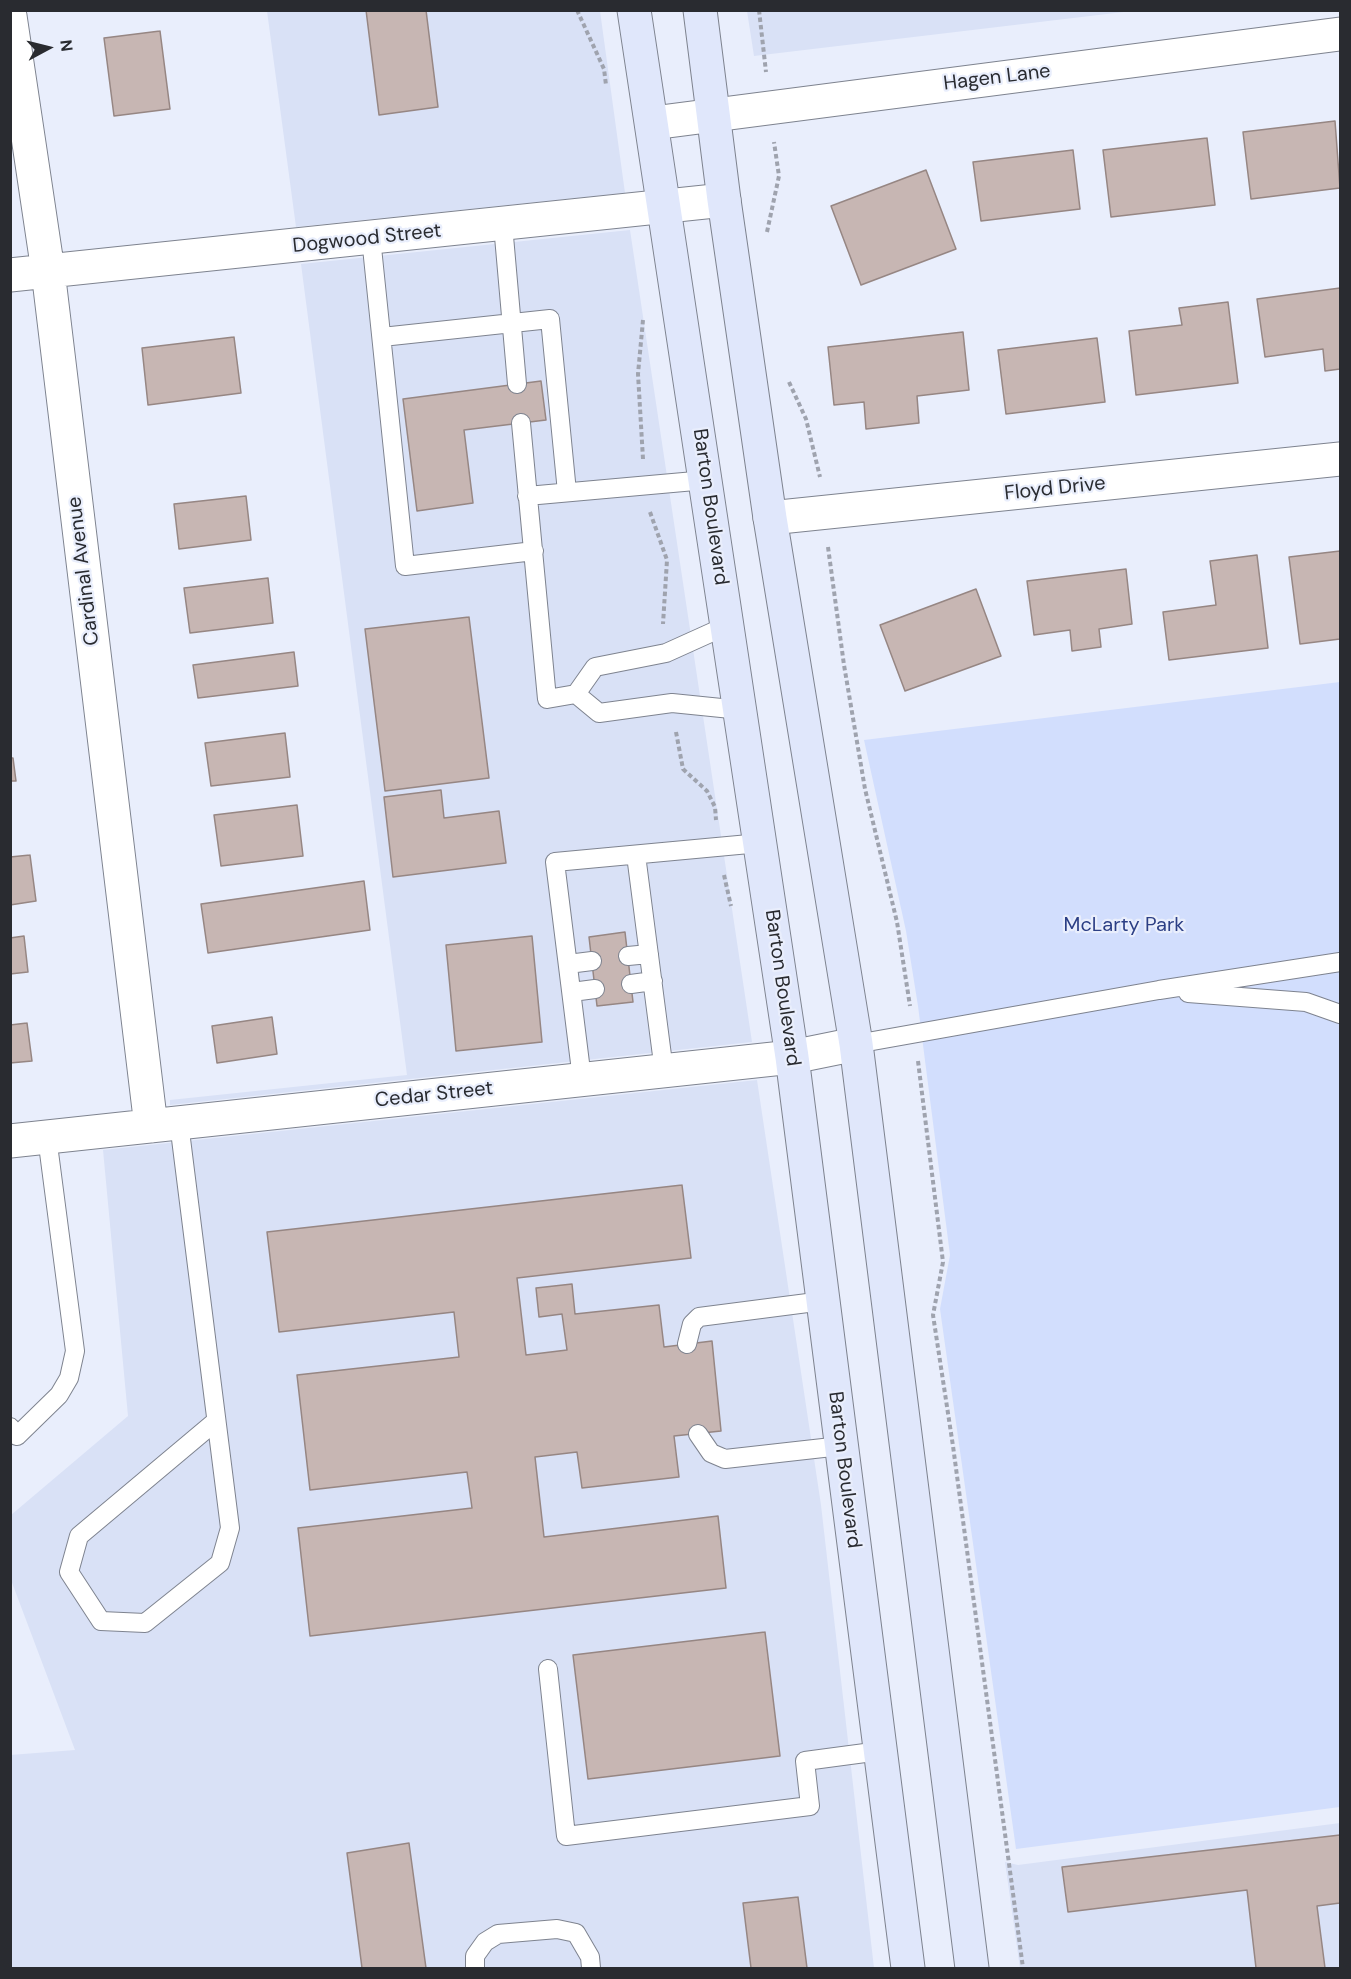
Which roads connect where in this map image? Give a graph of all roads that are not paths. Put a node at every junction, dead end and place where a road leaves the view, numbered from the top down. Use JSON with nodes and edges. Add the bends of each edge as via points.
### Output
{"nodes":[{"id":1,"x":634,"y":10,"type":"edge"},
{"id":2,"x":700,"y":10,"type":"edge"},
{"id":3,"x":10,"y":16,"type":"edge"},
{"id":4,"x":1341,"y":34,"type":"edge"},
{"id":5,"x":714,"y":115,"type":"junction"},
{"id":6,"x":653,"y":123,"type":"junction"},
{"id":7,"x":724,"y":200,"type":"junction"},
{"id":8,"x":665,"y":208,"type":"junction"},
{"id":9,"x":503,"y":225,"type":"junction"},
{"id":10,"x":371,"y":238,"type":"junction"},
{"id":11,"x":48,"y":271,"type":"junction"},
{"id":12,"x":10,"y":275,"type":"edge"},
{"id":13,"x":512,"y":323,"type":"junction"},
{"id":14,"x":381,"y":337,"type":"junction"},
{"id":15,"x":517,"y":384,"type":"dead end"},
{"id":16,"x":521,"y":423,"type":"dead end"},
{"id":17,"x":1341,"y":459,"type":"edge"},
{"id":18,"x":706,"y":480,"type":"junction"},
{"id":19,"x":567,"y":492,"type":"junction"},
{"id":20,"x":527,"y":496,"type":"junction"},
{"id":21,"x":770,"y":518,"type":"junction"},
{"id":22,"x":534,"y":551,"type":"junction"},
{"id":23,"x":728,"y":625,"type":"junction"},
{"id":24,"x":576,"y":694,"type":"junction"},
{"id":25,"x":741,"y":710,"type":"junction"},
{"id":26,"x":760,"y":843,"type":"junction"},
{"id":27,"x":636,"y":855,"type":"junction"},
{"id":28,"x":649,"y":954,"type":"junction"},
{"id":29,"x":628,"y":956,"type":"dead end"},
{"id":30,"x":592,"y":961,"type":"dead end"},
{"id":31,"x":1341,"y":962,"type":"edge"},
{"id":32,"x":568,"y":964,"type":"junction"},
{"id":33,"x":652,"y":981,"type":"junction"},
{"id":34,"x":631,"y":984,"type":"dead end"},
{"id":35,"x":595,"y":989,"type":"dead end"},
{"id":36,"x":1159,"y":990,"type":"junction"},
{"id":37,"x":572,"y":992,"type":"junction"},
{"id":38,"x":1341,"y":1014,"type":"edge"},
{"id":39,"x":856,"y":1044,"type":"junction"},
{"id":40,"x":792,"y":1057,"type":"junction"},
{"id":41,"x":664,"y":1071,"type":"junction"},
{"id":42,"x":582,"y":1079,"type":"junction"},
{"id":43,"x":165,"y":1124,"type":"junction"},
{"id":44,"x":47,"y":1137,"type":"junction"},
{"id":45,"x":10,"y":1141,"type":"edge"},
{"id":46,"x":823,"y":1302,"type":"junction"},
{"id":47,"x":687,"y":1344,"type":"dead end"},
{"id":48,"x":216,"y":1421,"type":"junction"},
{"id":49,"x":13,"y":1434,"type":"edge"},
{"id":50,"x":698,"y":1434,"type":"dead end"},
{"id":51,"x":841,"y":1446,"type":"junction"},
{"id":52,"x":548,"y":1669,"type":"dead end"},
{"id":53,"x":880,"y":1751,"type":"junction"},
{"id":54,"x":475,"y":1968,"type":"edge"},
{"id":55,"x":591,"y":1968,"type":"edge"},
{"id":56,"x":908,"y":1968,"type":"edge"},
{"id":57,"x":972,"y":1968,"type":"edge"}],
"edges":[{"from":1,"to":6,"type":"main road","name":"Barton Boulevard"},
{"from":2,"to":5,"type":"main road"},
{"from":3,"to":11,"type":"street","name":"Cardinal Avenue"},
{"from":4,"to":5,"type":"street","name":"Hagen Lane"},
{"from":5,"to":6,"type":"street","name":"Hagen Lane"},
{"from":5,"to":7,"type":"main road"},
{"from":6,"to":8,"type":"main road","name":"Barton Boulevard"},
{"from":7,"to":8,"type":"street","name":"Dogwood Street"},
{"from":7,"to":21,"type":"main road"},
{"from":8,"to":9,"type":"street","name":"Dogwood Street"},
{"from":8,"to":18,"type":"main road","name":"Barton Boulevard"},
{"from":9,"to":10,"type":"street","name":"Dogwood Street"},
{"from":9,"to":13,"type":"lane"},
{"from":10,"to":11,"type":"street","name":"Dogwood Street"},
{"from":10,"to":14,"type":"lane"},
{"from":11,"to":12,"type":"street","name":"Dogwood Street"},
{"from":11,"to":43,"type":"street","name":"Cardinal Avenue"},
{"from":13,"to":14,"type":"lane"},
{"from":13,"to":15,"type":"lane"},
{"from":13,"to":19,"type":"lane","via":[[549,319]]},
{"from":14,"to":22,"type":"lane","via":[[405,566]]},
{"from":16,"to":20,"type":"lane"},
{"from":17,"to":21,"type":"street","name":"Floyd Drive"},
{"from":18,"to":19,"type":"lane"},
{"from":18,"to":23,"type":"main road","name":"Barton Boulevard"},
{"from":19,"to":20,"type":"lane"},
{"from":20,"to":22,"type":"lane"},
{"from":21,"to":39,"type":"main road"},
{"from":22,"to":24,"type":"lane","via":[[547,699]]},
{"from":23,"to":24,"type":"lane","via":[[666,653],[595,667]]},
{"from":23,"to":25,"type":"main road","name":"Barton Boulevard"},
{"from":24,"to":25,"type":"lane","via":[[599,713],[672,703]]},
{"from":25,"to":26,"type":"main road","name":"Barton Boulevard"},
{"from":26,"to":27,"type":"lane"},
{"from":26,"to":40,"type":"main road","name":"Barton Boulevard"},
{"from":27,"to":28,"type":"lane"},
{"from":27,"to":32,"type":"lane","via":[[555,862]]},
{"from":28,"to":29,"type":"lane"},
{"from":28,"to":33,"type":"lane"},
{"from":30,"to":32,"type":"lane"},
{"from":31,"to":36,"type":"lane"},
{"from":32,"to":37,"type":"lane"},
{"from":33,"to":34,"type":"lane"},
{"from":33,"to":41,"type":"lane"},
{"from":35,"to":37,"type":"lane"},
{"from":36,"to":38,"type":"lane","via":[[1306,1002]]},
{"from":36,"to":39,"type":"lane"},
{"from":37,"to":42,"type":"lane"},
{"from":39,"to":40,"type":"street","name":"Cedar Street"},
{"from":39,"to":57,"type":"main road"},
{"from":40,"to":41,"type":"street","name":"Cedar Street"},
{"from":40,"to":46,"type":"main road","name":"Barton Boulevard"},
{"from":41,"to":42,"type":"street","name":"Cedar Street"},
{"from":42,"to":43,"type":"street","name":"Cedar Street"},
{"from":43,"to":44,"type":"street","name":"Cedar Street"},
{"from":43,"to":48,"type":"lane"},
{"from":44,"to":45,"type":"street","name":"Cedar Street"},
{"from":44,"to":49,"type":"lane","via":[[75,1351],[69,1378],[59,1395]]},
{"from":46,"to":47,"type":"lane","via":[[699,1317],[692,1324]]},
{"from":46,"to":51,"type":"main road","name":"Barton Boulevard"},
{"from":48,"to":48,"type":"lane","via":[[230,1528],[220,1563],[145,1623],[101,1621],[69,1572],[80,1536]]},
{"from":50,"to":51,"type":"lane","via":[[711,1453],[725,1459]]},
{"from":51,"to":53,"type":"main road","name":"Barton Boulevard"},
{"from":52,"to":53,"type":"lane","via":[[566,1836],[810,1806],[805,1761]]},
{"from":53,"to":56,"type":"main road","name":"Barton Boulevard"},
{"from":54,"to":55,"type":"lane","via":[[475,1956],[485,1941],[498,1934],[557,1929],[576,1933],[590,1957]]}]}
